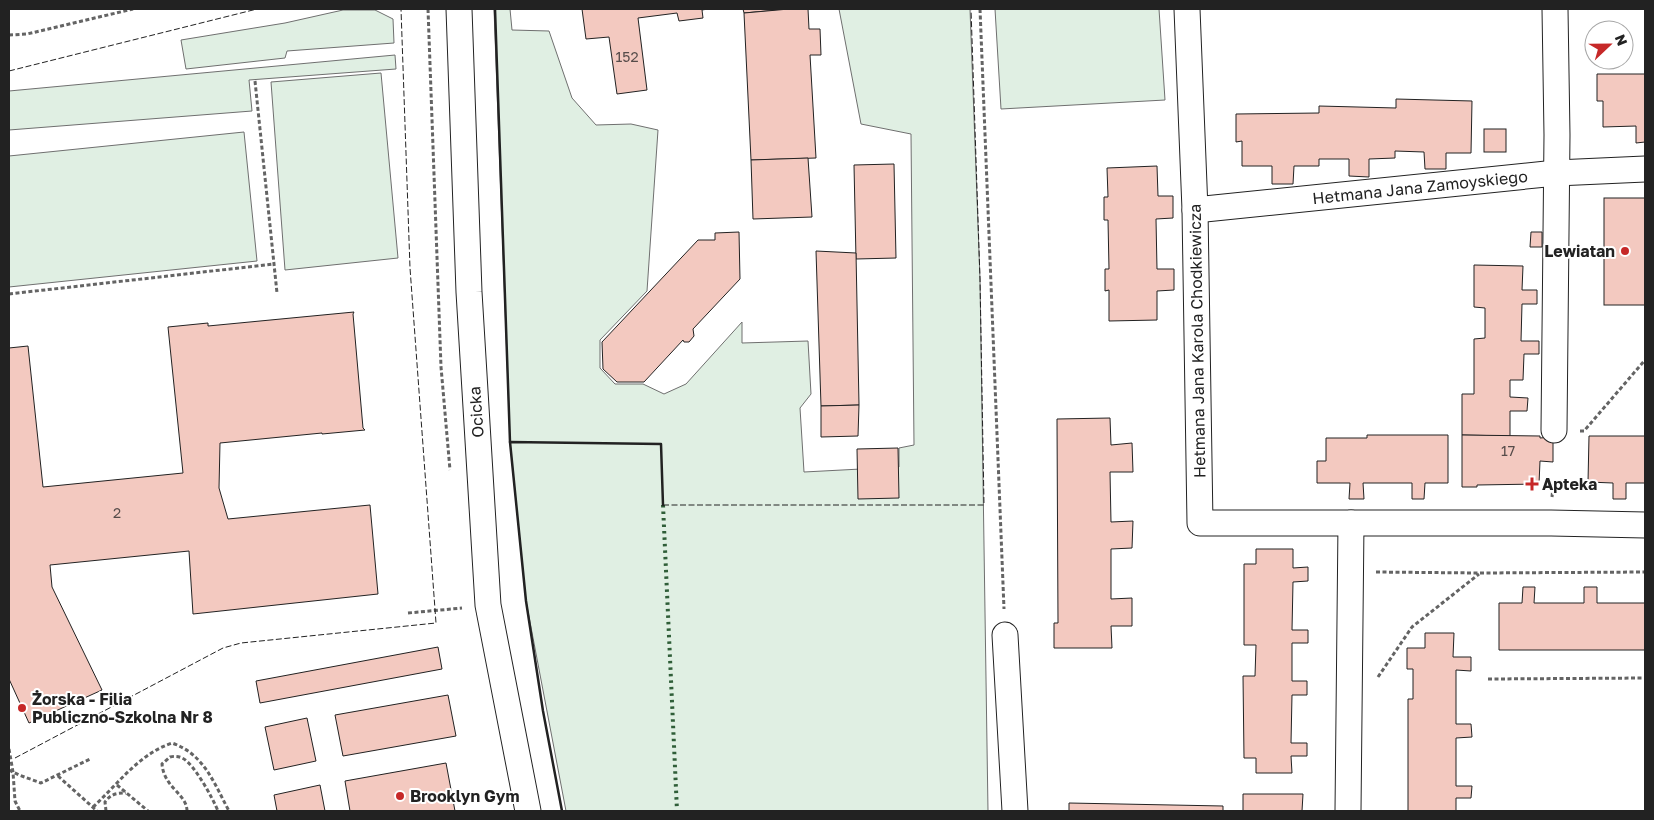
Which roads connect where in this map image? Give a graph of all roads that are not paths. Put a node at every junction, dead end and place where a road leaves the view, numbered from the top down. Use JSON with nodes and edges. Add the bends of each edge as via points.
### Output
{"nodes":[{"id":1,"x":459,"y":9,"type":"edge"},
{"id":2,"x":1187,"y":9,"type":"edge"},
{"id":3,"x":1554,"y":9,"type":"edge"},
{"id":4,"x":1645,"y":169,"type":"edge"},
{"id":5,"x":1556,"y":173,"type":"junction"},
{"id":6,"x":1195,"y":210,"type":"junction"},
{"id":7,"x":1554,"y":430,"type":"road end"},
{"id":8,"x":1350,"y":523,"type":"junction"},
{"id":9,"x":1645,"y":525,"type":"edge"},
{"id":10,"x":1005,"y":635,"type":"road end"},
{"id":11,"x":528,"y":811,"type":"edge"},
{"id":12,"x":1015,"y":811,"type":"edge"},
{"id":13,"x":1348,"y":811,"type":"edge"}],
"edges":[{"from":1,"to":11,"type":"street","name":"Ocicka","via":[[469,292],[488,605]]},
{"from":2,"to":6,"type":"street","name":"Hetmana Jana Karola Chodkiewicza"},
{"from":3,"to":5,"type":"street"},
{"from":4,"to":5,"type":"street","name":"Hetmana Jana Zamoyskiego"},
{"from":5,"to":6,"type":"street","name":"Hetmana Jana Zamoyskiego"},
{"from":5,"to":7,"type":"street"},
{"from":6,"to":8,"type":"street","name":"Hetmana Jana Karola Chodkiewicza","via":[[1200,523]]},
{"from":8,"to":9,"type":"street","name":"Hetmana Jana Karola Chodkiewicza"},
{"from":8,"to":13,"type":"street"},
{"from":10,"to":12,"type":"street"}]}
